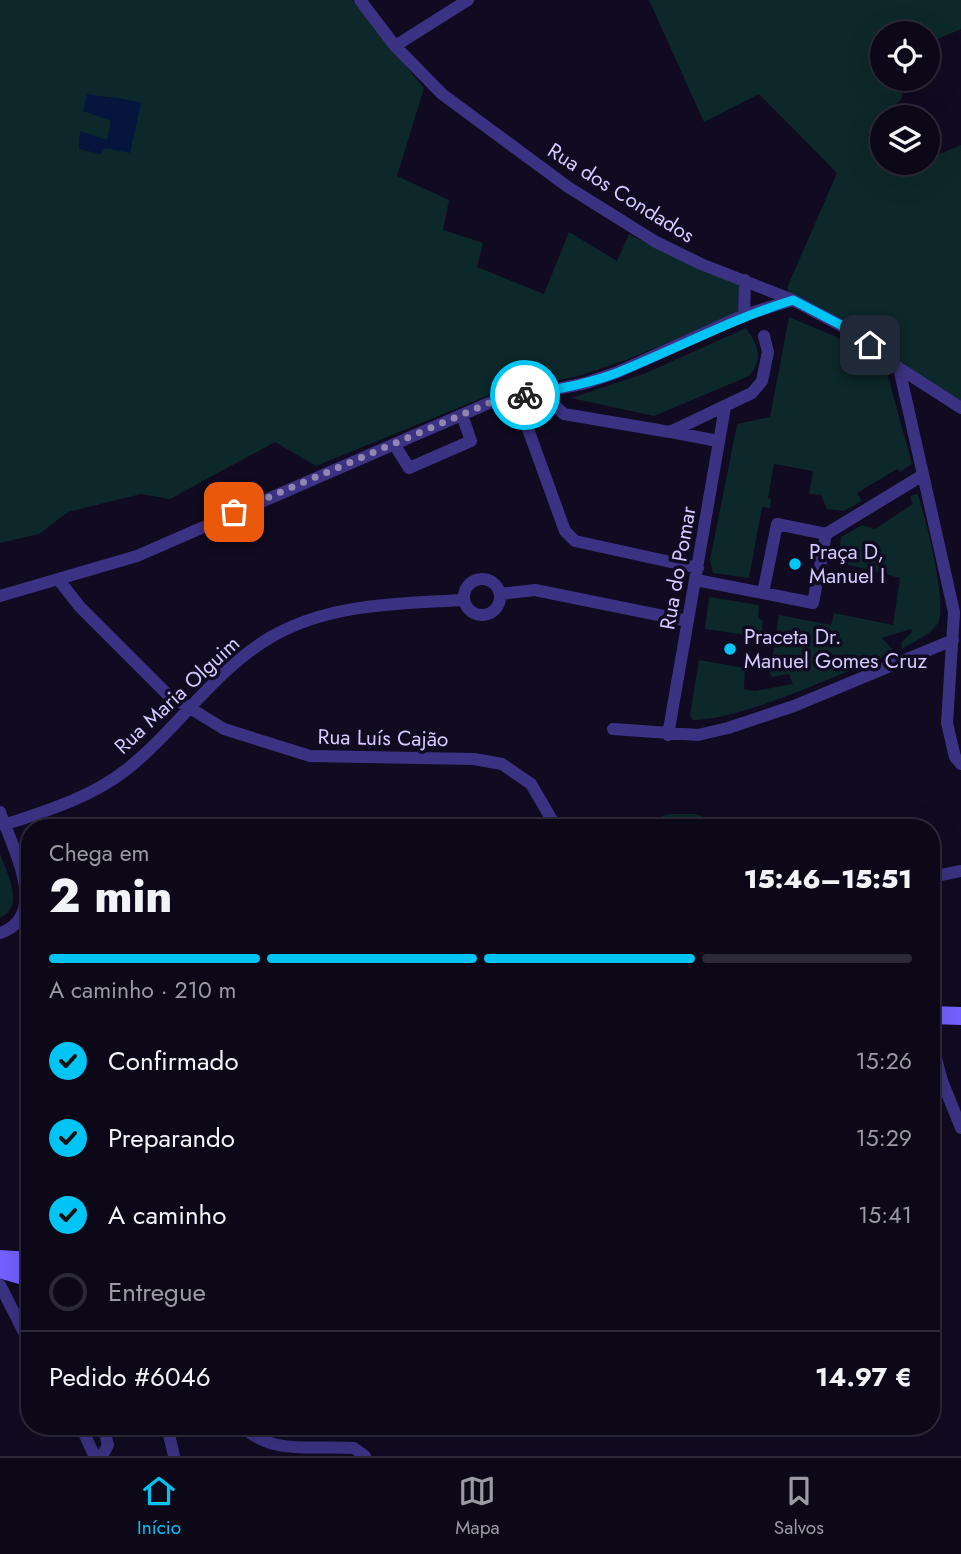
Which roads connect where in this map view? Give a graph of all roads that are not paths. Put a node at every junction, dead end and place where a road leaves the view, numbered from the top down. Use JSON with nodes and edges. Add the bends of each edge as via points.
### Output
{"nodes":[{"id":1,"x":360,"y":0,"type":"edge"},
{"id":2,"x":468,"y":0,"type":"edge"},
{"id":3,"x":395,"y":46,"type":"junction"},
{"id":4,"x":744,"y":280,"type":"junction"},
{"id":5,"x":793,"y":300,"type":"junction"},
{"id":6,"x":744,"y":315,"type":"junction"},
{"id":7,"x":765,"y":337,"type":"dead end"},
{"id":8,"x":899,"y":368,"type":"junction"},
{"id":9,"x":549,"y":391,"type":"junction"},
{"id":10,"x":516,"y":396,"type":"junction"},
{"id":11,"x":725,"y":407,"type":"junction"},
{"id":12,"x":961,"y":408,"type":"edge"},
{"id":13,"x":462,"y":415,"type":"junction"},
{"id":14,"x":670,"y":432,"type":"junction"},
{"id":15,"x":718,"y":441,"type":"junction"},
{"id":16,"x":394,"y":444,"type":"junction"},
{"id":17,"x":923,"y":475,"type":"junction"},
{"id":18,"x":826,"y":534,"type":"junction"},
{"id":19,"x":697,"y":574,"type":"junction"},
{"id":20,"x":58,"y":579,"type":"junction"},
{"id":21,"x":763,"y":593,"type":"junction"},
{"id":22,"x":500,"y":594,"type":"junction"},
{"id":23,"x":0,"y":596,"type":"edge"},
{"id":24,"x":463,"y":600,"type":"junction"},
{"id":25,"x":688,"y":621,"type":"junction"},
{"id":26,"x":953,"y":640,"type":"junction"},
{"id":27,"x":189,"y":705,"type":"junction"},
{"id":28,"x":613,"y":729,"type":"dead end"},
{"id":29,"x":668,"y":736,"type":"junction"},
{"id":30,"x":961,"y":764,"type":"edge"},
{"id":31,"x":2,"y":818,"type":"edge"},
{"id":32,"x":551,"y":819,"type":"edge"},
{"id":33,"x":961,"y":871,"type":"edge"},
{"id":34,"x":21,"y":875,"type":"edge"},
{"id":35,"x":940,"y":875,"type":"edge"},
{"id":36,"x":21,"y":918,"type":"edge"},
{"id":37,"x":0,"y":933,"type":"edge"},
{"id":38,"x":940,"y":1015,"type":"edge"},
{"id":39,"x":961,"y":1016,"type":"edge"},
{"id":40,"x":940,"y":1073,"type":"edge"},
{"id":41,"x":961,"y":1128,"type":"edge"},
{"id":42,"x":0,"y":1259,"type":"edge"},
{"id":43,"x":21,"y":1260,"type":"edge"},
{"id":44,"x":0,"y":1269,"type":"edge"},
{"id":45,"x":21,"y":1275,"type":"edge"},
{"id":46,"x":0,"y":1285,"type":"edge"},
{"id":47,"x":21,"y":1326,"type":"edge"},
{"id":48,"x":85,"y":1435,"type":"edge"},
{"id":49,"x":106,"y":1435,"type":"edge"},
{"id":50,"x":169,"y":1435,"type":"edge"},
{"id":51,"x":250,"y":1435,"type":"edge"},
{"id":52,"x":101,"y":1456,"type":"edge"},
{"id":53,"x":174,"y":1456,"type":"edge"},
{"id":54,"x":365,"y":1456,"type":"edge"}],
"edges":[{"from":1,"to":3,"type":"street","name":"Rua dos Condados"},
{"from":2,"to":3,"type":"street"},
{"from":3,"to":4,"type":"street","name":"Rua dos Condados","via":[[442,94],[568,187],[656,242]]},
{"from":4,"to":5,"type":"street","name":"Rua dos Condados"},
{"from":4,"to":6,"type":"street"},
{"from":5,"to":6,"type":"street"},
{"from":5,"to":8,"type":"street","name":"Rua dos Condados","via":[[856,333]]},
{"from":6,"to":9,"type":"street","via":[[618,372]]},
{"from":7,"to":11,"type":"street","via":[[768,352],[762,381],[752,393]]},
{"from":8,"to":12,"type":"street","name":"Rua dos Condados"},
{"from":8,"to":17,"type":"street"},
{"from":9,"to":10,"type":"street"},
{"from":9,"to":14,"type":"street","via":[[564,414]]},
{"from":10,"to":13,"type":"street"},
{"from":10,"to":19,"type":"street","via":[[565,531],[575,541]]},
{"from":11,"to":14,"type":"street"},
{"from":11,"to":15,"type":"street","name":"Rua do Pomar"},
{"from":13,"to":16,"type":"street"},
{"from":13,"to":16,"type":"street","via":[[471,441],[443,454],[409,468]]},
{"from":14,"to":15,"type":"street"},
{"from":15,"to":19,"type":"street","name":"Rua do Pomar"},
{"from":16,"to":20,"type":"street","via":[[137,556]]},
{"from":17,"to":18,"type":"street"},
{"from":17,"to":26,"type":"street","via":[[954,612]]},
{"from":18,"to":21,"type":"street","via":[[777,524]]},
{"from":18,"to":21,"type":"street","via":[[813,603]]},
{"from":19,"to":21,"type":"street"},
{"from":19,"to":25,"type":"street","name":"Rua do Pomar"},
{"from":20,"to":23,"type":"street"},
{"from":20,"to":27,"type":"street","name":"Rua Luís Cajão","via":[[167,694]]},
{"from":22,"to":24,"type":"street","via":[[497,607],[485,615],[471,612]]},
{"from":22,"to":24,"type":"street","via":[[492,582],[478,578],[467,586]]},
{"from":22,"to":25,"type":"street","via":[[535,590]]},
{"from":24,"to":27,"type":"street","name":"Rua Maria Olguim","via":[[372,605],[317,617],[273,636],[238,659]]},
{"from":25,"to":29,"type":"street","name":"Rua do Pomar"},
{"from":26,"to":29,"type":"street","via":[[738,725],[698,735]]},
{"from":26,"to":30,"type":"street","via":[[947,723]]},
{"from":27,"to":31,"type":"street","name":"Rua Maria Olguim","via":[[125,770],[91,792]]},
{"from":27,"to":32,"type":"street","name":"Rua Luís Cajão","via":[[224,729],[310,757],[474,759],[502,764],[531,784]]},
{"from":28,"to":29,"type":"street"},
{"from":31,"to":34,"type":"street"},
{"from":33,"to":35,"type":"street"},
{"from":36,"to":37,"type":"street","via":[[12,929]]},
{"from":38,"to":39,"type":"street"},
{"from":40,"to":41,"type":"street"},
{"from":42,"to":43,"type":"street"},
{"from":44,"to":45,"type":"street"},
{"from":46,"to":47,"type":"street"},
{"from":48,"to":52,"type":"street","via":[[94,1455]]},
{"from":49,"to":52,"type":"street","via":[[108,1444]]},
{"from":50,"to":53,"type":"street"},
{"from":51,"to":54,"type":"street","via":[[271,1445],[355,1448]]}]}
